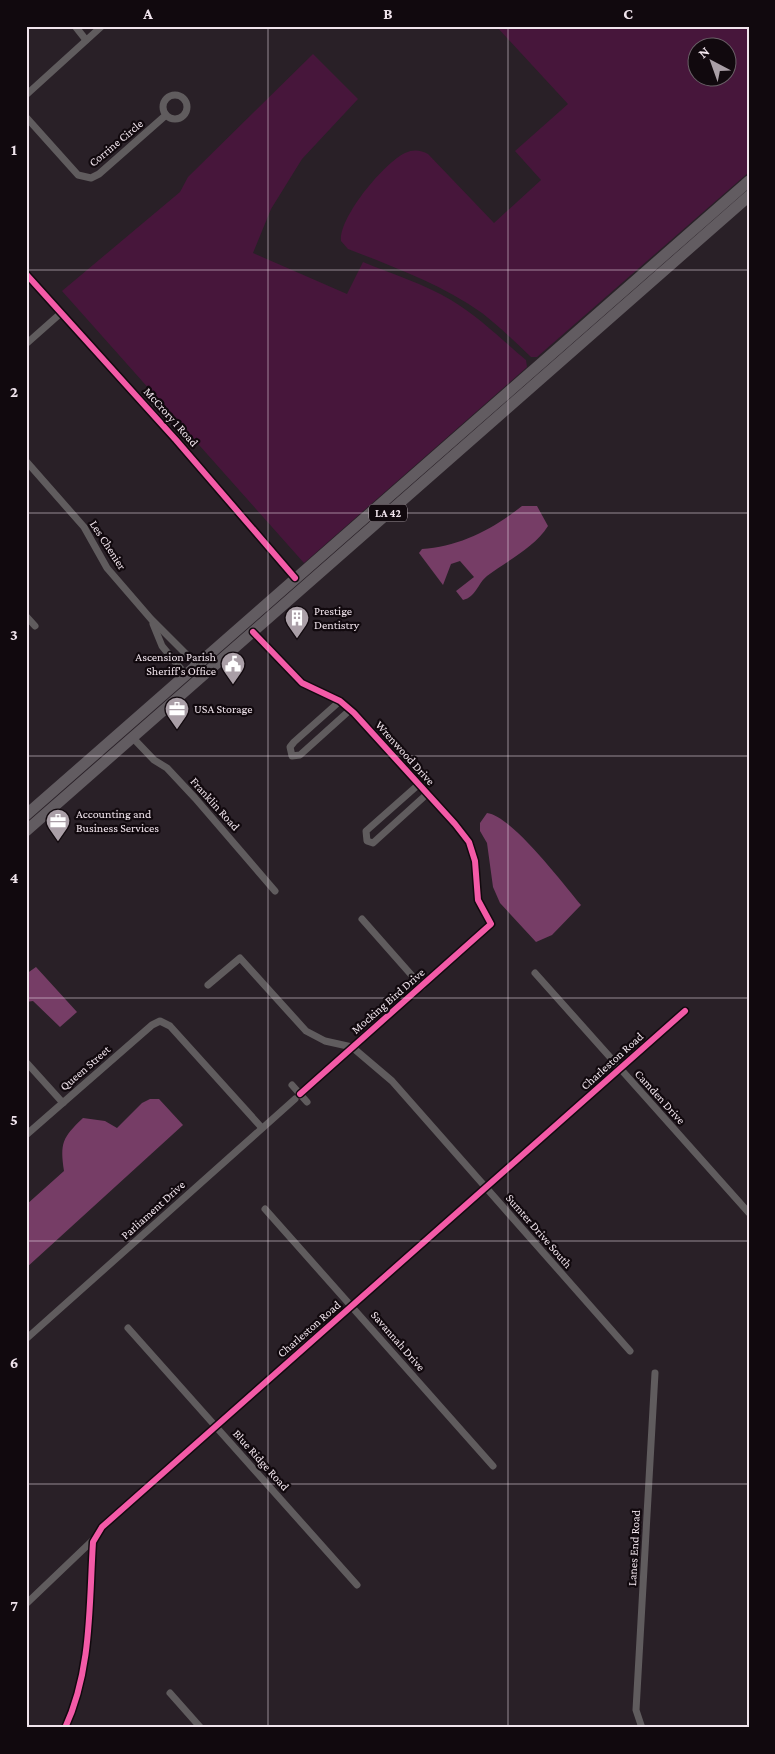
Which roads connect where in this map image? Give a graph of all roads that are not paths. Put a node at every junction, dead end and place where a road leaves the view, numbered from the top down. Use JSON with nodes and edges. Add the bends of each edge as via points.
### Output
{"nodes":[{"id":1,"x":75,"y":26,"type":"edge"},
{"id":2,"x":102,"y":26,"type":"edge"},
{"id":3,"x":86,"y":40,"type":"junction"},
{"id":4,"x":26,"y":96,"type":"edge"},
{"id":5,"x":166,"y":115,"type":"dead end"},
{"id":6,"x":26,"y":118,"type":"edge"},
{"id":7,"x":749,"y":181,"type":"edge"},
{"id":8,"x":749,"y":196,"type":"edge"},
{"id":9,"x":26,"y":274,"type":"edge"},
{"id":10,"x":61,"y":313,"type":"junction"},
{"id":11,"x":26,"y":344,"type":"edge"},
{"id":12,"x":26,"y":461,"type":"edge"},
{"id":13,"x":371,"y":511,"type":"junction"},
{"id":14,"x":335,"y":560,"type":"junction"},
{"id":15,"x":295,"y":578,"type":"junction"},
{"id":16,"x":26,"y":616,"type":"edge"},
{"id":17,"x":151,"y":619,"type":"junction"},
{"id":18,"x":35,"y":626,"type":"dead end"},
{"id":19,"x":253,"y":632,"type":"junction"},
{"id":20,"x":197,"y":665,"type":"junction"},
{"id":21,"x":186,"y":675,"type":"junction"},
{"id":22,"x":163,"y":700,"type":"junction"},
{"id":23,"x":340,"y":701,"type":"junction"},
{"id":24,"x":350,"y":710,"type":"junction"},
{"id":25,"x":133,"y":738,"type":"junction"},
{"id":26,"x":114,"y":755,"type":"junction"},
{"id":27,"x":418,"y":784,"type":"junction"},
{"id":28,"x":427,"y":794,"type":"junction"},
{"id":29,"x":27,"y":815,"type":"edge"},
{"id":30,"x":26,"y":831,"type":"edge"},
{"id":31,"x":275,"y":891,"type":"dead end"},
{"id":32,"x":362,"y":919,"type":"dead end"},
{"id":33,"x":491,"y":924,"type":"joint"},
{"id":34,"x":536,"y":973,"type":"dead end"},
{"id":35,"x":208,"y":985,"type":"dead end"},
{"id":36,"x":422,"y":987,"type":"junction"},
{"id":37,"x":685,"y":1011,"type":"dead end"},
{"id":38,"x":352,"y":1047,"type":"junction"},
{"id":39,"x":26,"y":1062,"type":"edge"},
{"id":40,"x":620,"y":1069,"type":"junction"},
{"id":41,"x":292,"y":1085,"type":"dead end"},
{"id":42,"x":297,"y":1096,"type":"junction"},
{"id":43,"x":307,"y":1102,"type":"dead end"},
{"id":44,"x":62,"y":1103,"type":"junction"},
{"id":45,"x":262,"y":1128,"type":"junction"},
{"id":46,"x":26,"y":1135,"type":"edge"},
{"id":47,"x":486,"y":1187,"type":"junction"},
{"id":48,"x":265,"y":1209,"type":"dead end"},
{"id":49,"x":749,"y":1213,"type":"edge"},
{"id":50,"x":352,"y":1306,"type":"junction"},
{"id":51,"x":128,"y":1328,"type":"dead end"},
{"id":52,"x":26,"y":1339,"type":"edge"},
{"id":53,"x":630,"y":1350,"type":"dead end"},
{"id":54,"x":655,"y":1373,"type":"dead end"},
{"id":55,"x":216,"y":1426,"type":"junction"},
{"id":56,"x":493,"y":1466,"type":"dead end"},
{"id":57,"x":93,"y":1540,"type":"junction"},
{"id":58,"x":357,"y":1585,"type":"dead end"},
{"id":59,"x":26,"y":1604,"type":"edge"},
{"id":60,"x":170,"y":1693,"type":"dead end"},
{"id":61,"x":641,"y":1726,"type":"edge"},
{"id":62,"x":65,"y":1728,"type":"edge"},
{"id":63,"x":201,"y":1728,"type":"edge"}],
"edges":[{"from":1,"to":3,"type":"street"},
{"from":2,"to":3,"type":"street"},
{"from":3,"to":4,"type":"street"},
{"from":5,"to":6,"type":"street","name":"Corrine Circle","via":[[91,178],[78,175]]},
{"from":7,"to":13,"type":"main road","number":"LA 42"},
{"from":8,"to":14,"type":"main road","number":"LA 42"},
{"from":9,"to":10,"type":"street","name":"McCrory 1 Road"},
{"from":10,"to":11,"type":"street"},
{"from":10,"to":15,"type":"street","name":"McCrory 1 Road"},
{"from":12,"to":17,"type":"street","name":"Les Chenier","via":[[84,527],[107,568]]},
{"from":13,"to":14,"type":"main road","via":[[359,529],[337,547]]},
{"from":13,"to":15,"type":"main road","number":"LA 42"},
{"from":14,"to":19,"type":"main road","number":"LA 42"},
{"from":15,"to":19,"type":"main road","via":[[296,588],[263,616]]},
{"from":15,"to":20,"type":"main road","number":"LA 42"},
{"from":16,"to":18,"type":"street"},
{"from":17,"to":20,"type":"street","name":"Les Chenier"},
{"from":17,"to":21,"type":"street","name":"Les Chenier","via":[[162,646]]},
{"from":19,"to":23,"type":"street","name":"Wrenwood Drive","via":[[302,683]]},
{"from":19,"to":25,"type":"main road","number":"LA 42"},
{"from":20,"to":21,"type":"main road","number":"LA 42"},
{"from":20,"to":22,"type":"main road","via":[[193,677]]},
{"from":21,"to":22,"type":"main road","number":"LA 42"},
{"from":22,"to":26,"type":"main road","via":[[125,738]]},
{"from":22,"to":29,"type":"main road","number":"LA 42"},
{"from":23,"to":24,"type":"street","name":"Wrenwood Drive"},
{"from":23,"to":24,"type":"street","via":[[294,742],[290,748],[292,756],[300,755]]},
{"from":24,"to":27,"type":"street","name":"Wrenwood Drive"},
{"from":25,"to":26,"type":"main road","number":"LA 42"},
{"from":25,"to":31,"type":"street","name":"Franklin Road","via":[[154,760],[167,768]]},
{"from":26,"to":30,"type":"main road","number":"LA 42"},
{"from":27,"to":28,"type":"street","name":"Wrenwood Drive"},
{"from":27,"to":28,"type":"street","via":[[366,831],[367,841],[373,843]]},
{"from":28,"to":33,"type":"street","name":"Wrenwood Drive","via":[[470,842],[478,900]]},
{"from":32,"to":36,"type":"street"},
{"from":33,"to":36,"type":"street","name":"Mocking Bird Drive"},
{"from":34,"to":40,"type":"street","name":"Camden Drive"},
{"from":35,"to":38,"type":"street","via":[[240,958],[306,1031],[325,1041]]},
{"from":36,"to":38,"type":"street","name":"Mocking Bird Drive"},
{"from":37,"to":40,"type":"street","name":"Charleston Road"},
{"from":38,"to":42,"type":"street","name":"Mocking Bird Drive"},
{"from":38,"to":47,"type":"street","name":"Sumter Drive South","via":[[392,1081]]},
{"from":39,"to":44,"type":"street"},
{"from":40,"to":47,"type":"street","name":"Charleston Road"},
{"from":40,"to":49,"type":"street","name":"Camden Drive"},
{"from":41,"to":42,"type":"street"},
{"from":42,"to":43,"type":"street"},
{"from":42,"to":45,"type":"street","name":"Parliament Drive"},
{"from":44,"to":45,"type":"street","name":"Queen Street","via":[[160,1021],[170,1026]]},
{"from":44,"to":46,"type":"street","name":"Queen Street"},
{"from":45,"to":52,"type":"street","name":"Parliament Drive"},
{"from":47,"to":50,"type":"street","name":"Charleston Road"},
{"from":47,"to":53,"type":"street","name":"Sumter Drive South"},
{"from":48,"to":50,"type":"street","name":"Savannah Drive"},
{"from":50,"to":55,"type":"street","name":"Charleston Road"},
{"from":50,"to":56,"type":"street","name":"Savannah Drive"},
{"from":51,"to":55,"type":"street","name":"Blue Ridge Road"},
{"from":54,"to":61,"type":"street","name":"Lanes End Road","via":[[636,1710]]},
{"from":55,"to":57,"type":"street","name":"Charleston Road","via":[[108,1520]]},
{"from":55,"to":58,"type":"street","name":"Blue Ridge Road"},
{"from":57,"to":59,"type":"street","name":"Charleston Road"},
{"from":57,"to":62,"type":"street","via":[[84,1670]]},
{"from":60,"to":63,"type":"street"}]}
